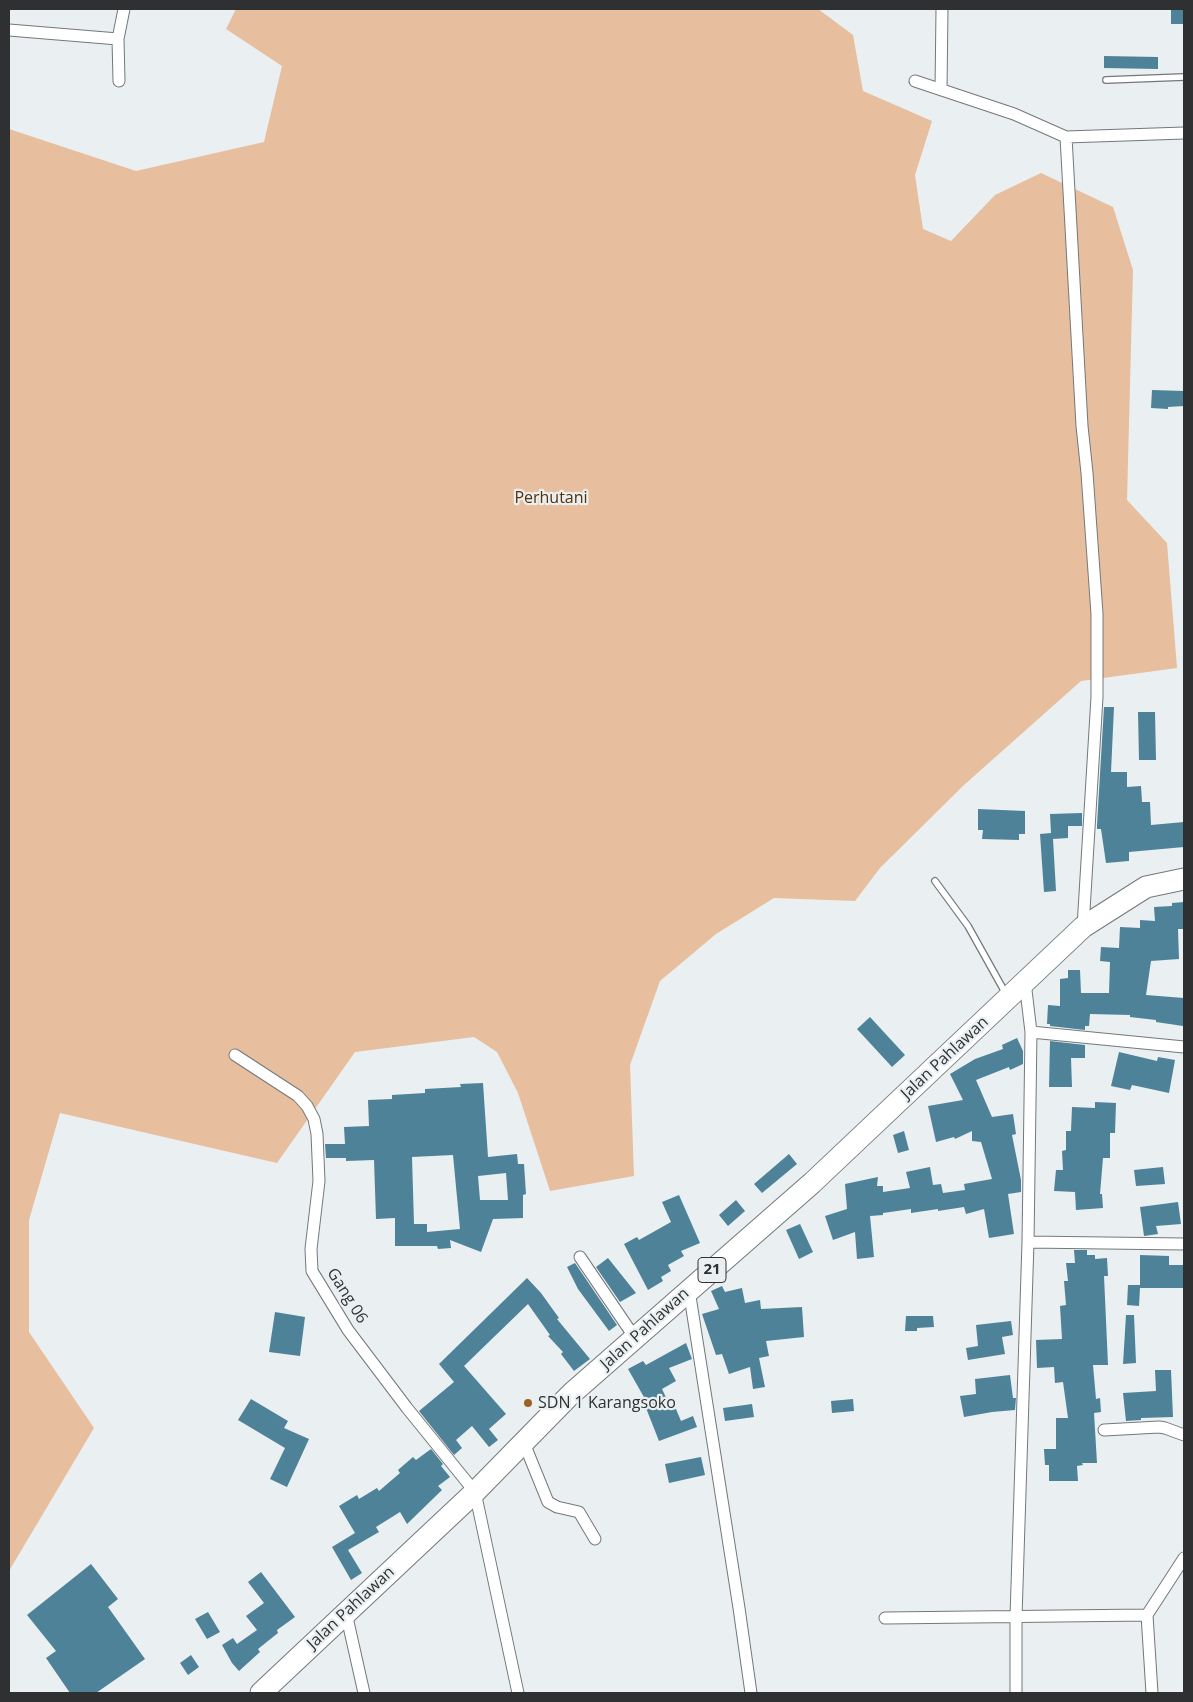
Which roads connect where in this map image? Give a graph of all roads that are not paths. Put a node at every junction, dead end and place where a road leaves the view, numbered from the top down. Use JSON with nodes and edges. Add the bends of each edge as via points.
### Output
{"nodes":[{"id":1,"x":124,"y":9,"type":"edge"},
{"id":2,"x":942,"y":9,"type":"edge"},
{"id":3,"x":9,"y":30,"type":"edge"},
{"id":4,"x":118,"y":39,"type":"junction"},
{"id":5,"x":1184,"y":77,"type":"edge"},
{"id":6,"x":119,"y":80,"type":"dead end"},
{"id":7,"x":1106,"y":80,"type":"dead end"},
{"id":8,"x":915,"y":81,"type":"dead end"},
{"id":9,"x":941,"y":90,"type":"junction"},
{"id":10,"x":1184,"y":134,"type":"edge"},
{"id":11,"x":1066,"y":137,"type":"junction"},
{"id":12,"x":1184,"y":879,"type":"edge"},
{"id":13,"x":936,"y":881,"type":"dead end"},
{"id":14,"x":1083,"y":927,"type":"junction"},
{"id":15,"x":1025,"y":982,"type":"junction"},
{"id":16,"x":1009,"y":998,"type":"junction"},
{"id":17,"x":1030,"y":1032,"type":"junction"},
{"id":18,"x":1184,"y":1048,"type":"edge"},
{"id":19,"x":235,"y":1055,"type":"dead end"},
{"id":20,"x":1028,"y":1242,"type":"junction"},
{"id":21,"x":1184,"y":1244,"type":"edge"},
{"id":22,"x":580,"y":1257,"type":"dead end"},
{"id":23,"x":690,"y":1290,"type":"junction"},
{"id":24,"x":635,"y":1338,"type":"junction"},
{"id":25,"x":1104,"y":1430,"type":"dead end"},
{"id":26,"x":1184,"y":1435,"type":"edge"},
{"id":27,"x":524,"y":1443,"type":"junction"},
{"id":28,"x":475,"y":1492,"type":"junction"},
{"id":29,"x":595,"y":1539,"type":"dead end"},
{"id":30,"x":1184,"y":1558,"type":"edge"},
{"id":31,"x":346,"y":1613,"type":"junction"},
{"id":32,"x":1147,"y":1615,"type":"junction"},
{"id":33,"x":1016,"y":1617,"type":"junction"},
{"id":34,"x":884,"y":1618,"type":"dead end"},
{"id":35,"x":261,"y":1693,"type":"edge"},
{"id":36,"x":364,"y":1693,"type":"edge"},
{"id":37,"x":518,"y":1693,"type":"edge"},
{"id":38,"x":751,"y":1693,"type":"edge"},
{"id":39,"x":1016,"y":1693,"type":"edge"},
{"id":40,"x":1152,"y":1693,"type":"edge"}],
"edges":[{"from":1,"to":4,"type":"street"},
{"from":2,"to":9,"type":"street"},
{"from":3,"to":4,"type":"street"},
{"from":4,"to":6,"type":"street"},
{"from":5,"to":7,"type":"lane"},
{"from":8,"to":9,"type":"street"},
{"from":9,"to":11,"type":"street","via":[[1014,114]]},
{"from":10,"to":11,"type":"street"},
{"from":11,"to":14,"type":"street","via":[[1082,426],[1097,614],[1096,697]]},
{"from":12,"to":14,"type":"highway","name":"Jalan Pahlawan","number":"21","via":[[1146,886]]},
{"from":13,"to":16,"type":"lane","via":[[968,926]]},
{"from":14,"to":15,"type":"highway","name":"Jalan Pahlawan","number":"21"},
{"from":15,"to":16,"type":"highway","name":"Jalan Pahlawan","number":"21"},
{"from":15,"to":17,"type":"street"},
{"from":16,"to":23,"type":"highway","name":"Jalan Pahlawan","number":"21","via":[[812,1183]]},
{"from":17,"to":18,"type":"street"},
{"from":17,"to":20,"type":"street"},
{"from":19,"to":28,"type":"street","name":"Gang 06","via":[[292,1091],[308,1106],[314,1119],[319,1181],[311,1249],[314,1276],[348,1330]]},
{"from":20,"to":21,"type":"street"},
{"from":20,"to":33,"type":"street"},
{"from":22,"to":24,"type":"street"},
{"from":23,"to":24,"type":"highway","name":"Jalan Pahlawan","number":"21"},
{"from":23,"to":38,"type":"street"},
{"from":24,"to":27,"type":"highway","name":"Jalan Pahlawan","number":"21","via":[[571,1394]]},
{"from":25,"to":26,"type":"street","via":[[1159,1427]]},
{"from":27,"to":28,"type":"highway","name":"Jalan Pahlawan","number":"21"},
{"from":27,"to":29,"type":"street","via":[[548,1502],[579,1512]]},
{"from":28,"to":31,"type":"highway","name":"Jalan Pahlawan","number":"21"},
{"from":28,"to":37,"type":"street"},
{"from":30,"to":32,"type":"street"},
{"from":31,"to":35,"type":"highway","name":"Jalan Pahlawan","number":"21"},
{"from":31,"to":36,"type":"street"},
{"from":32,"to":33,"type":"street"},
{"from":32,"to":40,"type":"street"},
{"from":33,"to":34,"type":"street"},
{"from":33,"to":39,"type":"street"}]}
